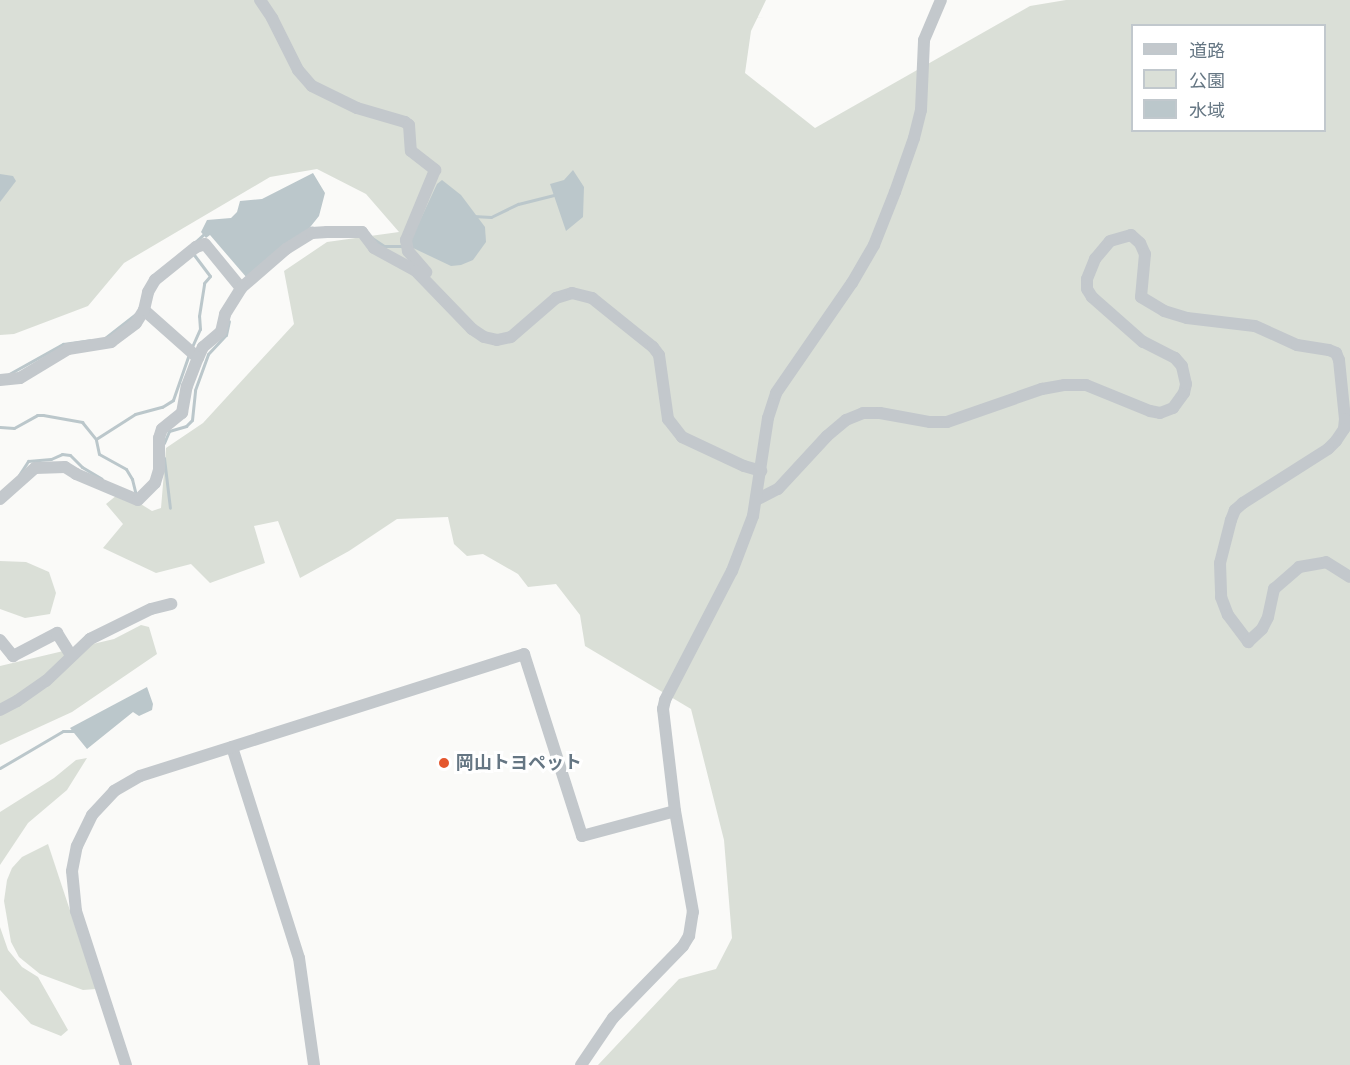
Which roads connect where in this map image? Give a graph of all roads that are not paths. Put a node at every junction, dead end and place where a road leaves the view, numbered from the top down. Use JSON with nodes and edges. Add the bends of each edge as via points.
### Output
{"nodes":[{"id":1,"x":260,"y":0,"type":"edge"},
{"id":2,"x":941,"y":0,"type":"edge"},
{"id":3,"x":241,"y":288,"type":"junction"},
{"id":4,"x":438,"y":291,"type":"junction"},
{"id":5,"x":144,"y":310,"type":"junction"},
{"id":6,"x":198,"y":358,"type":"junction"},
{"id":7,"x":0,"y":380,"type":"edge"},
{"id":8,"x":761,"y":471,"type":"junction"},
{"id":9,"x":0,"y":499,"type":"edge"},
{"id":10,"x":758,"y":499,"type":"junction"},
{"id":11,"x":1350,"y":577,"type":"edge"},
{"id":12,"x":171,"y":604,"type":"dead end"},
{"id":13,"x":0,"y":640,"type":"edge"},
{"id":14,"x":70,"y":656,"type":"junction"},
{"id":15,"x":0,"y":710,"type":"edge"},
{"id":16,"x":232,"y":747,"type":"junction"},
{"id":17,"x":675,"y":811,"type":"junction"},
{"id":18,"x":126,"y":1065,"type":"edge"},
{"id":19,"x":314,"y":1065,"type":"edge"},
{"id":20,"x":581,"y":1065,"type":"edge"}],
"edges":[{"from":1,"to":4,"type":"street","via":[[298,70],[312,86],[339,101],[409,125],[411,151],[435,170],[407,246],[417,264],[439,284]]},
{"from":2,"to":8,"type":"street","via":[[924,40],[921,110],[895,192],[874,245],[852,283],[776,393],[768,418]]},
{"from":3,"to":4,"type":"street","via":[[269,262],[312,233],[362,232],[374,248],[416,271]]},
{"from":3,"to":5,"type":"street","via":[[204,244],[155,280]]},
{"from":3,"to":6,"type":"street","via":[[225,314],[221,332],[203,346]]},
{"from":4,"to":8,"type":"street","via":[[472,329],[484,338],[497,340],[511,337],[556,298],[572,293],[592,298],[653,347],[658,355],[668,419],[682,437]]},
{"from":5,"to":6,"type":"street"},
{"from":5,"to":7,"type":"street","via":[[136,322],[111,342],[68,349],[20,378]]},
{"from":6,"to":9,"type":"street","via":[[182,413],[162,429],[155,483],[140,498],[107,488],[65,467],[35,468]]},
{"from":8,"to":10,"type":"street"},
{"from":10,"to":11,"type":"street","via":[[778,489],[846,420],[863,413],[947,422],[1064,385],[1086,386],[1150,411],[1160,413],[1173,408],[1186,384],[1182,366],[1175,358],[1143,342],[1087,289],[1086,279],[1095,259],[1110,241],[1131,236],[1145,254],[1141,297],[1164,311],[1187,318],[1255,326],[1285,342],[1329,350],[1339,360],[1345,419],[1336,441],[1235,510],[1220,563],[1221,597],[1228,615],[1248,642],[1268,617],[1274,589],[1299,567],[1326,562]]},
{"from":10,"to":17,"type":"street","via":[[732,571],[665,700]]},
{"from":12,"to":14,"type":"street","via":[[109,629]]},
{"from":13,"to":14,"type":"street","via":[[13,656],[57,633]]},
{"from":14,"to":15,"type":"street","via":[[46,681]]},
{"from":16,"to":17,"type":"street","via":[[524,654],[582,836]]},
{"from":16,"to":18,"type":"street","via":[[154,770],[125,783],[99,806],[77,846],[73,896]]},
{"from":16,"to":19,"type":"street","via":[[299,958]]},
{"from":17,"to":20,"type":"street","via":[[693,912],[688,936],[683,946],[613,1018]]}]}
